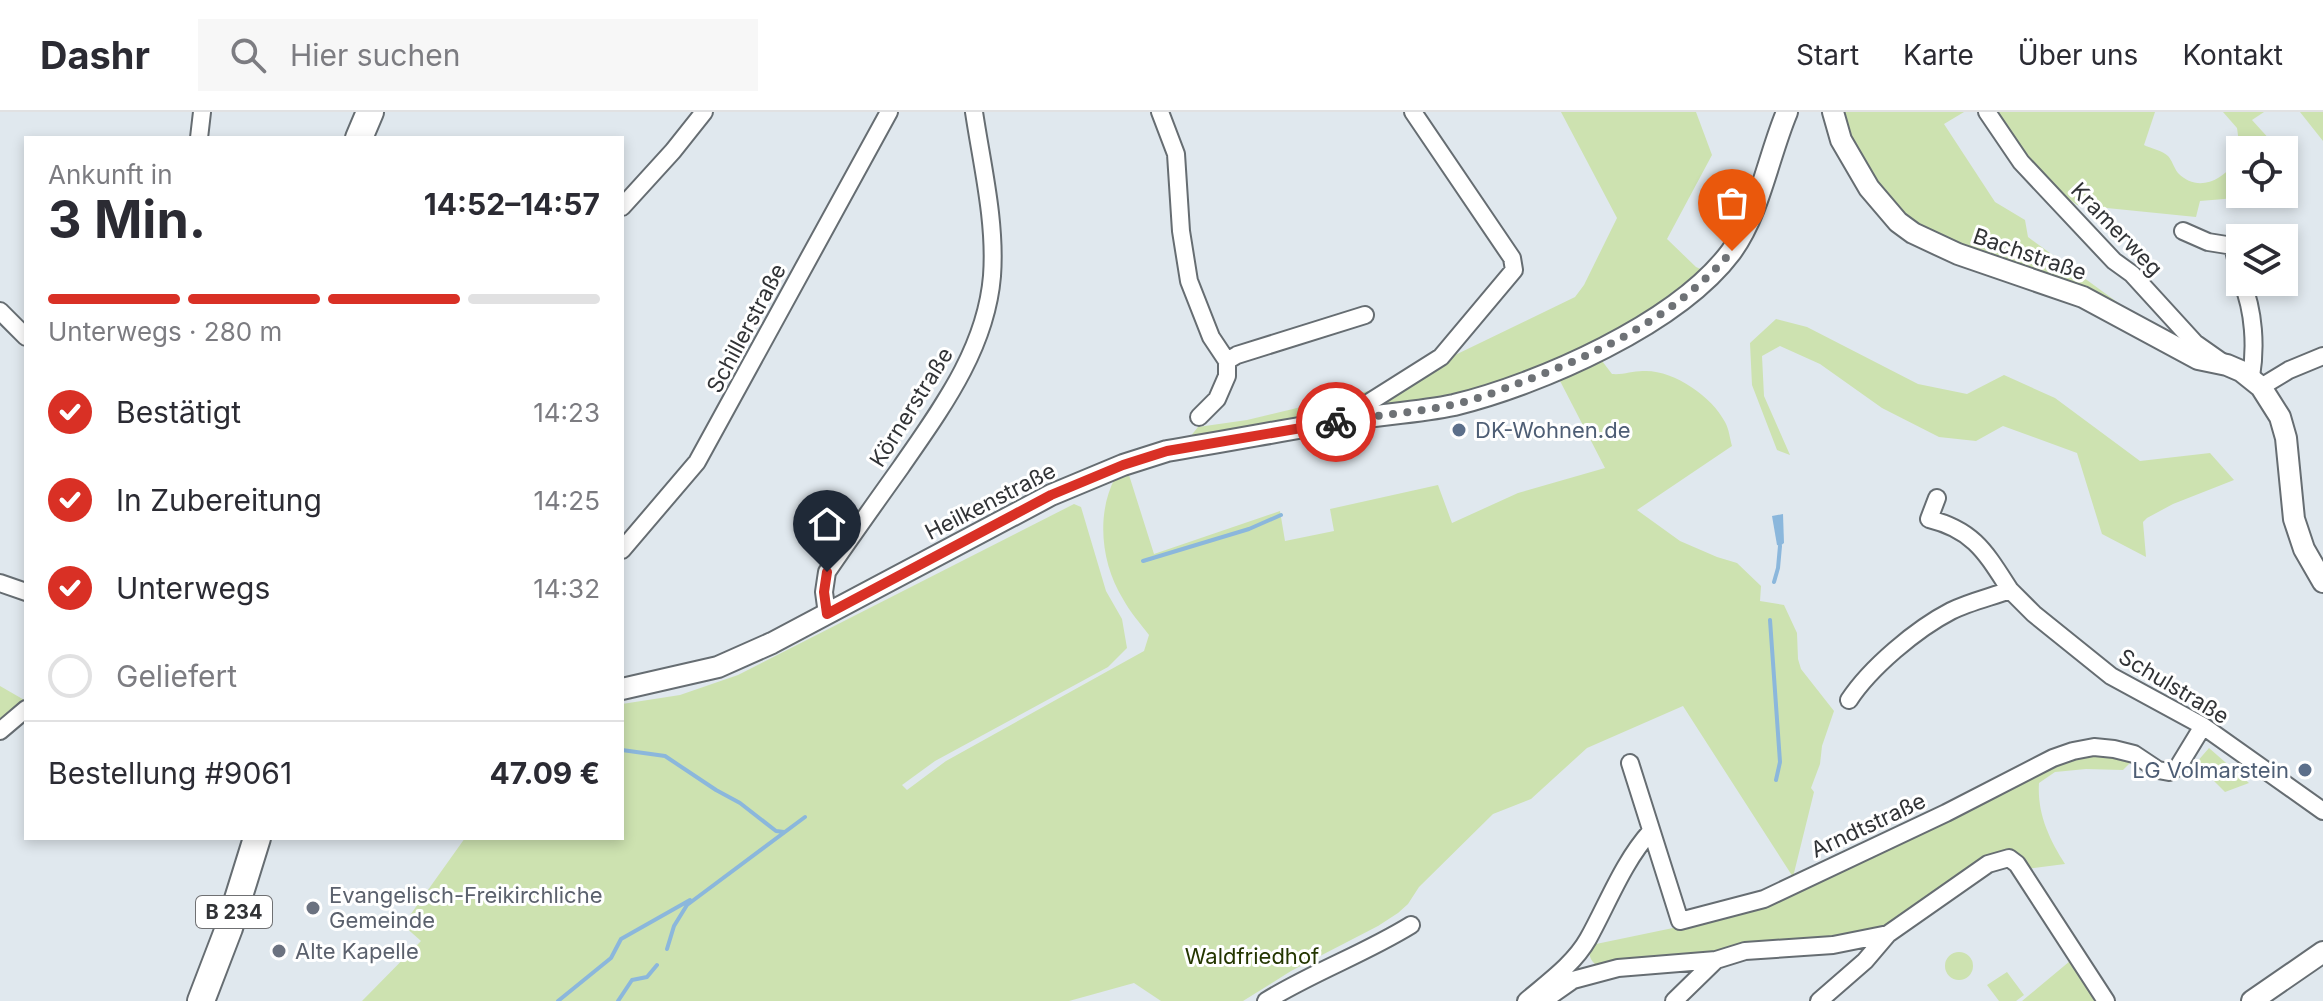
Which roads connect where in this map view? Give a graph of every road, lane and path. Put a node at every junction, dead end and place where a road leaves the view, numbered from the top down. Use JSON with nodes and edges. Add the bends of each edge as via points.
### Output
{"nodes":[{"id":1,"x":202,"y":112,"type":"edge"},
{"id":2,"x":370,"y":112,"type":"edge"},
{"id":3,"x":704,"y":112,"type":"edge"},
{"id":4,"x":889,"y":112,"type":"edge"},
{"id":5,"x":974,"y":112,"type":"edge"},
{"id":6,"x":1160,"y":112,"type":"edge"},
{"id":7,"x":1413,"y":112,"type":"edge"},
{"id":8,"x":1787,"y":112,"type":"edge"},
{"id":9,"x":1833,"y":112,"type":"edge"},
{"id":10,"x":1987,"y":112,"type":"edge"},
{"id":11,"x":199,"y":136,"type":"edge"},
{"id":12,"x":360,"y":136,"type":"edge"},
{"id":13,"x":624,"y":205,"type":"edge"},
{"id":14,"x":2183,"y":231,"type":"dead end"},
{"id":15,"x":2226,"y":245,"type":"edge"},
{"id":16,"x":2247,"y":296,"type":"edge"},
{"id":17,"x":0,"y":311,"type":"edge"},
{"id":18,"x":1365,"y":315,"type":"dead end"},
{"id":19,"x":24,"y":335,"type":"edge"},
{"id":20,"x":2323,"y":356,"type":"edge"},
{"id":21,"x":1227,"y":361,"type":"junction"},
{"id":22,"x":2227,"y":365,"type":"junction"},
{"id":23,"x":2256,"y":382,"type":"junction"},
{"id":24,"x":1199,"y":417,"type":"dead end"},
{"id":25,"x":1351,"y":419,"type":"junction"},
{"id":26,"x":1937,"y":498,"type":"dead end"},
{"id":27,"x":624,"y":548,"type":"edge"},
{"id":28,"x":2323,"y":582,"type":"edge"},
{"id":29,"x":0,"y":583,"type":"edge"},
{"id":30,"x":2010,"y":590,"type":"junction"},
{"id":31,"x":24,"y":591,"type":"edge"},
{"id":32,"x":827,"y":614,"type":"junction"},
{"id":33,"x":624,"y":689,"type":"edge"},
{"id":34,"x":1849,"y":700,"type":"dead end"},
{"id":35,"x":22,"y":718,"type":"edge"},
{"id":36,"x":2203,"y":726,"type":"junction"},
{"id":37,"x":0,"y":731,"type":"edge"},
{"id":38,"x":1630,"y":763,"type":"dead end"},
{"id":39,"x":2323,"y":811,"type":"edge"},
{"id":40,"x":1651,"y":831,"type":"junction"},
{"id":41,"x":256,"y":840,"type":"edge"},
{"id":42,"x":1411,"y":925,"type":"dead end"},
{"id":43,"x":1888,"y":934,"type":"junction"},
{"id":44,"x":2323,"y":952,"type":"edge"},
{"id":45,"x":1716,"y":960,"type":"junction"},
{"id":46,"x":201,"y":1001,"type":"edge"},
{"id":47,"x":1266,"y":1001,"type":"edge"},
{"id":48,"x":1526,"y":1001,"type":"edge"},
{"id":49,"x":1543,"y":1001,"type":"edge"},
{"id":50,"x":1674,"y":1001,"type":"edge"},
{"id":51,"x":1819,"y":1001,"type":"edge"},
{"id":52,"x":2106,"y":1001,"type":"edge"},
{"id":53,"x":2252,"y":1001,"type":"edge"}],
"edges":[{"from":1,"to":11,"type":"street"},
{"from":2,"to":12,"type":"main road"},
{"from":3,"to":13,"type":"street"},
{"from":4,"to":27,"type":"street","name":"Schillerstraße","via":[[697,462]]},
{"from":5,"to":32,"type":"street","name":"Körnerstraße","via":[[992,256],[982,327],[953,389],[827,572]]},
{"from":6,"to":21,"type":"street","via":[[1176,154],[1189,281],[1211,337]]},
{"from":7,"to":25,"type":"street","via":[[1512,258],[1514,270],[1441,357],[1357,410]]},
{"from":8,"to":25,"type":"street","name":"Heilkenstraße","via":[[1746,228],[1732,251],[1711,275],[1634,333],[1454,405]]},
{"from":9,"to":22,"type":"street","name":"Bachstraße","via":[[1841,140],[1869,188],[1913,233],[2083,297],[2198,359]]},
{"from":10,"to":22,"type":"street","name":"Kramerweg","via":[[2021,162],[2114,261],[2195,343]]},
{"from":14,"to":15,"type":"street"},
{"from":16,"to":23,"type":"street"},
{"from":17,"to":19,"type":"street"},
{"from":18,"to":21,"type":"street"},
{"from":20,"to":23,"type":"street"},
{"from":21,"to":24,"type":"street","via":[[1217,399]]},
{"from":22,"to":23,"type":"street","name":"Bachstraße"},
{"from":23,"to":28,"type":"street","via":[[2280,417],[2294,519]]},
{"from":25,"to":32,"type":"street","name":"Heilkenstraße","via":[[1167,451],[1123,465],[1051,495]]},
{"from":26,"to":30,"type":"street","name":"Schulstraße","via":[[1929,519],[1967,534]]},
{"from":29,"to":31,"type":"street"},
{"from":30,"to":34,"type":"street","via":[[1953,610],[1929,625],[1859,685]]},
{"from":30,"to":36,"type":"street","name":"Schulstraße","via":[[2111,676]]},
{"from":32,"to":33,"type":"street","name":"Heilkenstraße","via":[[718,667]]},
{"from":35,"to":37,"type":"street"},
{"from":36,"to":39,"type":"street","name":"Schulstraße"},
{"from":36,"to":40,"type":"street","name":"Arndtstraße","via":[[2178,767],[2169,772],[2114,749],[2073,751],[1764,899],[1680,921]]},
{"from":38,"to":40,"type":"street","name":"Arndtstraße"},
{"from":40,"to":48,"type":"street","via":[[1587,942]]},
{"from":41,"to":46,"type":"main road","number":"B 234"},
{"from":42,"to":47,"type":"street"},
{"from":43,"to":45,"type":"street","via":[[1833,945],[1745,951]]},
{"from":43,"to":51,"type":"street"},
{"from":43,"to":52,"type":"street","via":[[1988,864],[2009,858]]},
{"from":44,"to":53,"type":"street"},
{"from":45,"to":49,"type":"street","via":[[1618,968],[1573,980]]},
{"from":45,"to":50,"type":"street"}]}
